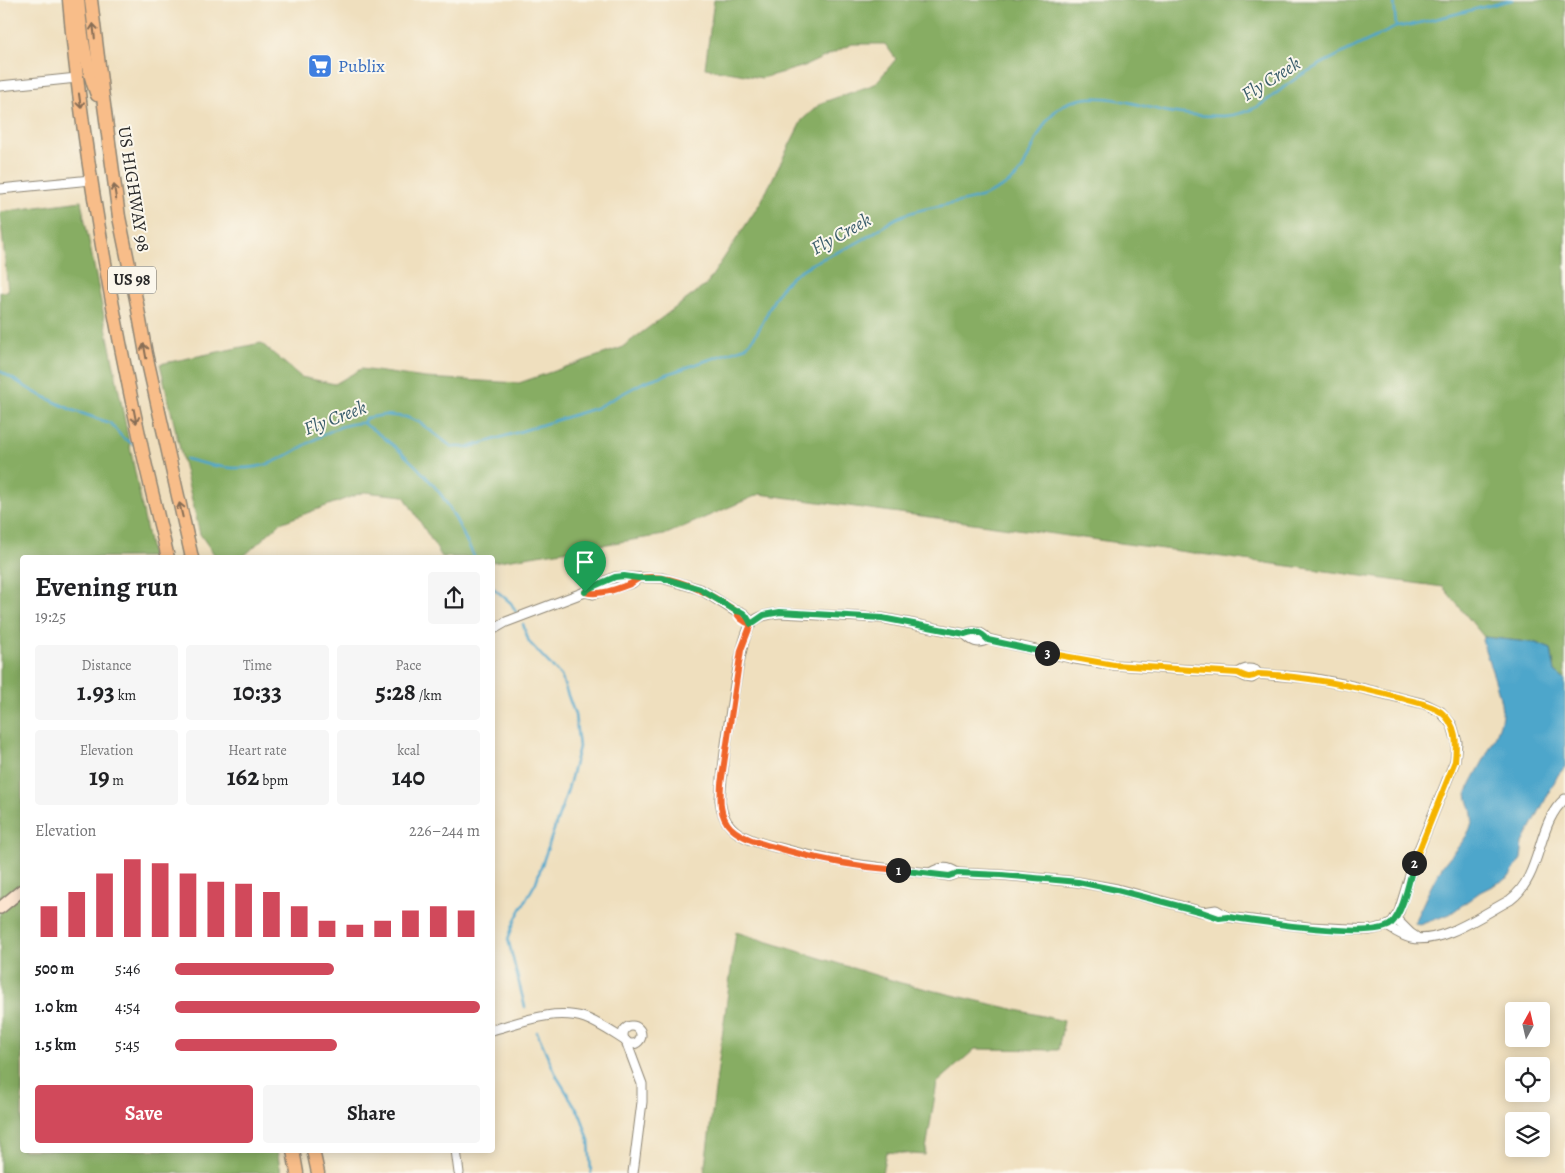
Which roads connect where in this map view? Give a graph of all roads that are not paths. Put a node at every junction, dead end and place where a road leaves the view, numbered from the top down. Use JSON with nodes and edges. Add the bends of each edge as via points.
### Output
{"nodes":[{"id":1,"x":69,"y":0,"type":"edge"},
{"id":2,"x":78,"y":0,"type":"edge"},
{"id":3,"x":91,"y":0,"type":"edge"},
{"id":4,"x":77,"y":78,"type":"junction"},
{"id":5,"x":0,"y":86,"type":"edge"},
{"id":6,"x":106,"y":121,"type":"junction"},
{"id":7,"x":92,"y":180,"type":"junction"},
{"id":8,"x":0,"y":190,"type":"edge"},
{"id":9,"x":119,"y":217,"type":"junction"},
{"id":10,"x":98,"y":220,"type":"junction"},
{"id":11,"x":188,"y":543,"type":"junction"},
{"id":12,"x":167,"y":555,"type":"edge"},
{"id":13,"x":191,"y":555,"type":"edge"},
{"id":14,"x":197,"y":555,"type":"edge"},
{"id":15,"x":751,"y":624,"type":"junction"},
{"id":16,"x":495,"y":629,"type":"edge"},
{"id":17,"x":1565,"y":799,"type":"edge"},
{"id":18,"x":20,"y":892,"type":"edge"},
{"id":19,"x":0,"y":908,"type":"edge"},
{"id":20,"x":1395,"y":918,"type":"junction"},
{"id":21,"x":1387,"y":926,"type":"junction"},
{"id":22,"x":1419,"y":939,"type":"junction"},
{"id":23,"x":495,"y":1029,"type":"edge"},
{"id":24,"x":294,"y":1153,"type":"edge"},
{"id":25,"x":314,"y":1153,"type":"edge"},
{"id":26,"x":456,"y":1153,"type":"edge"},
{"id":27,"x":298,"y":1173,"type":"edge"},
{"id":28,"x":318,"y":1173,"type":"edge"},
{"id":29,"x":459,"y":1173,"type":"edge"},
{"id":30,"x":633,"y":1173,"type":"edge"}],
"edges":[{"from":1,"to":4,"type":"main road","number":"US 98"},
{"from":2,"to":6,"type":"main road","via":[[90,77]]},
{"from":6,"to":3,"type":"main road","name":"US HIGHWAY 98","number":"US 98","one_way":true},
{"from":4,"to":5,"type":"street"},
{"from":4,"to":7,"type":"main road","number":"US 98","one_way":true},
{"from":9,"to":6,"type":"main road","name":"US HIGHWAY 98","number":"US 98","one_way":true},
{"from":7,"to":8,"type":"street"},
{"from":7,"to":10,"type":"main road","number":"US 98"},
{"from":9,"to":10,"type":"main road"},
{"from":11,"to":9,"type":"main road","name":"US HIGHWAY 98","number":"US 98","one_way":true},
{"from":10,"to":12,"type":"main road","number":"US 98","one_way":true,"via":[[141,444]]},
{"from":11,"to":13,"type":"main road","name":"US HIGHWAY 98","number":"US 98"},
{"from":11,"to":14,"type":"main road"},
{"from":15,"to":16,"type":"street","via":[[741,611],[700,589],[662,578],[624,576]]},
{"from":15,"to":20,"type":"street","via":[[764,615],[780,612],[882,618],[965,634],[983,633],[988,640],[1114,665],[1238,673],[1252,678],[1258,674],[1310,678],[1425,704],[1440,712],[1452,725],[1457,742],[1455,761]]},
{"from":15,"to":21,"type":"street","via":[[741,650],[720,800],[730,827],[744,837],[844,864],[930,873],[946,868],[958,873],[1078,882],[1202,912],[1216,910],[1228,917],[1318,928],[1370,930]]},
{"from":17,"to":22,"type":"street","via":[[1552,814],[1527,881],[1517,895],[1444,935]]},
{"from":18,"to":19,"type":"street"},
{"from":20,"to":21,"type":"street"},
{"from":20,"to":22,"type":"street"},
{"from":21,"to":22,"type":"street","via":[[1399,934]]},
{"from":23,"to":30,"type":"street","via":[[545,1016],[570,1015],[585,1018],[626,1041],[642,1084]]},
{"from":24,"to":27,"type":"main road"},
{"from":25,"to":28,"type":"main road"},
{"from":26,"to":29,"type":"street"}]}
